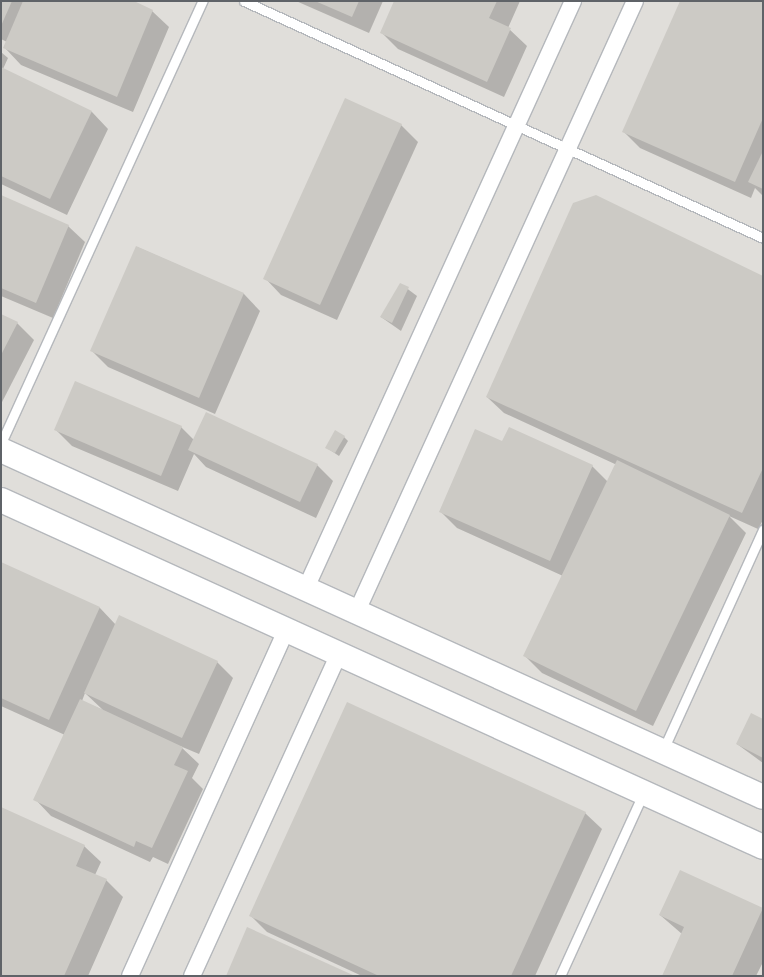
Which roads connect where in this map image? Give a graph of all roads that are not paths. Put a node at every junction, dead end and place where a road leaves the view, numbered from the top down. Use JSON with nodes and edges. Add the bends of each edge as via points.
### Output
{"nodes":[{"id":1,"x":202,"y":1,"type":"edge"},
{"id":2,"x":244,"y":1,"type":"edge"},
{"id":3,"x":573,"y":1,"type":"edge"},
{"id":4,"x":635,"y":1,"type":"edge"},
{"id":5,"x":516,"y":125,"type":"junction"},
{"id":6,"x":568,"y":149,"type":"junction"},
{"id":7,"x":763,"y":238,"type":"edge"},
{"id":8,"x":1,"y":443,"type":"edge"},
{"id":9,"x":1,"y":450,"type":"edge"},
{"id":10,"x":1,"y":500,"type":"edge"},
{"id":11,"x":763,"y":530,"type":"edge"},
{"id":12,"x":306,"y":588,"type":"junction"},
{"id":13,"x":357,"y":611,"type":"junction"},
{"id":14,"x":287,"y":630,"type":"junction"},
{"id":15,"x":338,"y":653,"type":"junction"},
{"id":16,"x":663,"y":750,"type":"junction"},
{"id":17,"x":644,"y":791,"type":"junction"},
{"id":18,"x":763,"y":797,"type":"edge"},
{"id":19,"x":763,"y":847,"type":"edge"},
{"id":20,"x":130,"y":976,"type":"edge"},
{"id":21,"x":192,"y":976,"type":"edge"},
{"id":22,"x":560,"y":976,"type":"edge"}],
"edges":[{"from":1,"to":8,"type":"lane"},
{"from":2,"to":5,"type":"lane"},
{"from":3,"to":5,"type":"street"},
{"from":4,"to":6,"type":"street"},
{"from":5,"to":6,"type":"lane"},
{"from":5,"to":12,"type":"street"},
{"from":6,"to":7,"type":"lane"},
{"from":6,"to":13,"type":"street"},
{"from":9,"to":12,"type":"street"},
{"from":10,"to":14,"type":"street"},
{"from":11,"to":16,"type":"lane"},
{"from":12,"to":13,"type":"street"},
{"from":13,"to":16,"type":"street"},
{"from":14,"to":15,"type":"street"},
{"from":14,"to":20,"type":"street"},
{"from":15,"to":17,"type":"street"},
{"from":15,"to":21,"type":"street"},
{"from":16,"to":18,"type":"street"},
{"from":17,"to":19,"type":"street"},
{"from":17,"to":22,"type":"lane"}]}
